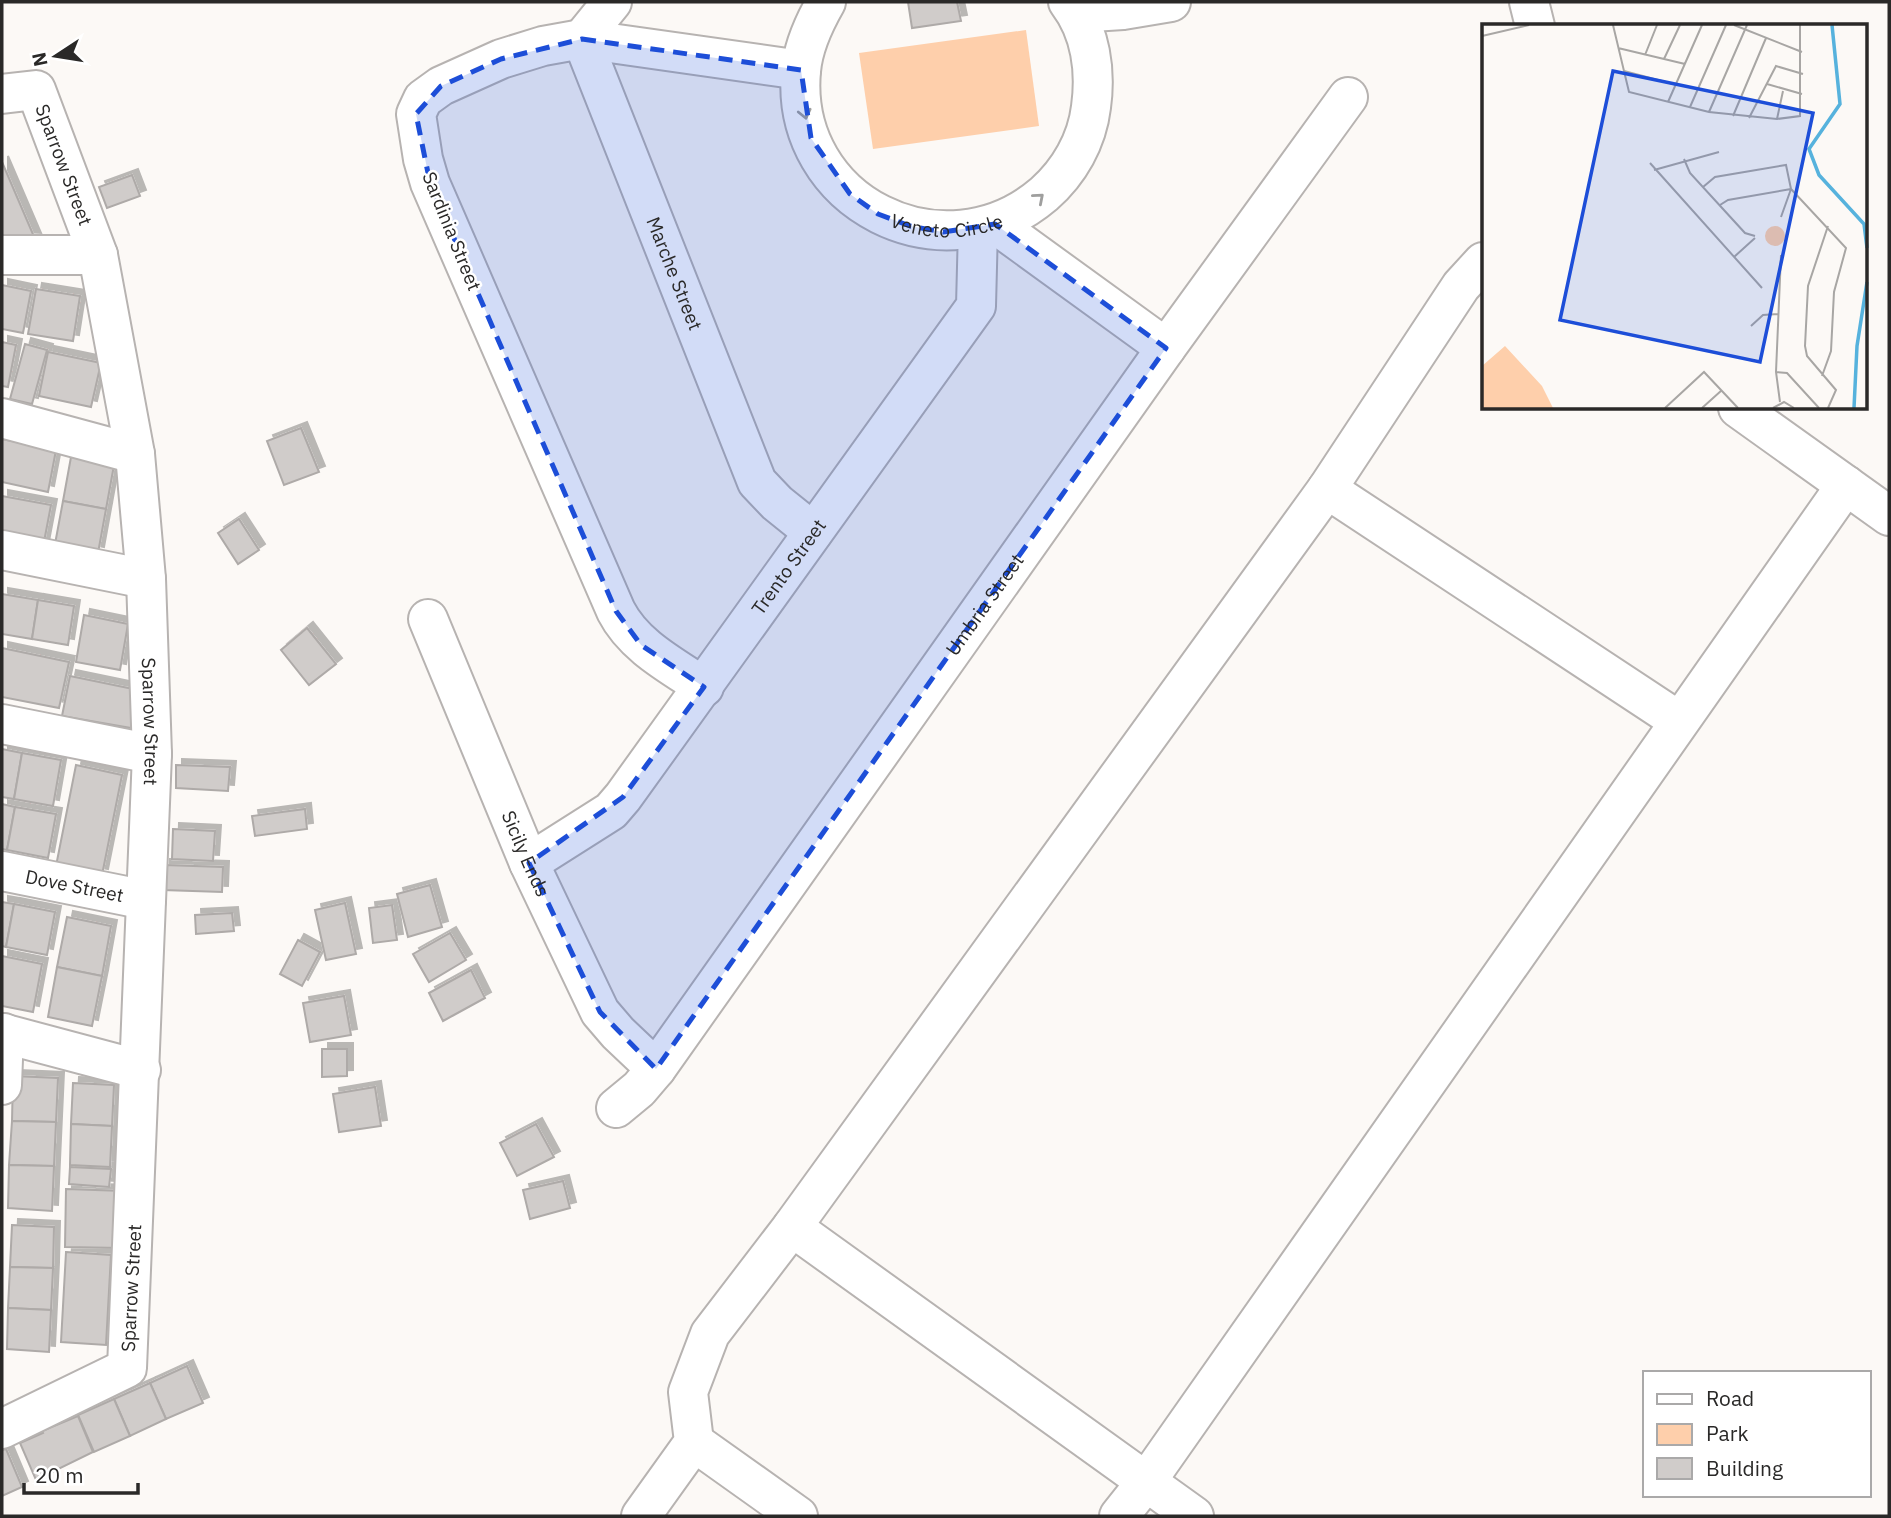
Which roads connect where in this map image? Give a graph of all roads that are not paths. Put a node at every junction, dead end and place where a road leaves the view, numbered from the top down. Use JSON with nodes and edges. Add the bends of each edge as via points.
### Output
{"nodes":[{"id":1,"x":612,"y":2,"type":"edge"},
{"id":2,"x":826,"y":2,"type":"edge"},
{"id":3,"x":1171,"y":2,"type":"edge"},
{"id":4,"x":1529,"y":2,"type":"edge"},
{"id":5,"x":1072,"y":7,"type":"edge"},
{"id":6,"x":1534,"y":24,"type":"edge"},
{"id":7,"x":582,"y":39,"type":"junction"},
{"id":8,"x":801,"y":70,"type":"junction"},
{"id":9,"x":19,"y":92,"type":"edge"},
{"id":10,"x":1348,"y":97,"type":"dead end"},
{"id":11,"x":986,"y":226,"type":"junction"},
{"id":12,"x":2,"y":255,"type":"edge"},
{"id":13,"x":98,"y":255,"type":"junction"},
{"id":14,"x":1482,"y":263,"type":"edge"},
{"id":15,"x":1166,"y":348,"type":"junction"},
{"id":16,"x":1741,"y":410,"type":"edge"},
{"id":17,"x":2,"y":418,"type":"edge"},
{"id":18,"x":135,"y":454,"type":"junction"},
{"id":19,"x":1846,"y":485,"type":"junction"},
{"id":20,"x":1327,"y":489,"type":"junction"},
{"id":21,"x":1889,"y":516,"type":"edge"},
{"id":22,"x":813,"y":532,"type":"junction"},
{"id":23,"x":2,"y":550,"type":"edge"},
{"id":24,"x":146,"y":579,"type":"junction"},
{"id":25,"x":428,"y":619,"type":"dead end"},
{"id":26,"x":704,"y":687,"type":"junction"},
{"id":27,"x":1679,"y":721,"type":"junction"},
{"id":28,"x":2,"y":724,"type":"edge"},
{"id":29,"x":152,"y":754,"type":"junction"},
{"id":30,"x":529,"y":863,"type":"junction"},
{"id":31,"x":2,"y":871,"type":"edge"},
{"id":32,"x":146,"y":900,"type":"junction"},
{"id":33,"x":3,"y":1033,"type":"edge"},
{"id":34,"x":656,"y":1069,"type":"junction"},
{"id":35,"x":141,"y":1070,"type":"junction"},
{"id":36,"x":2,"y":1085,"type":"edge"},
{"id":37,"x":616,"y":1108,"type":"dead end"},
{"id":38,"x":792,"y":1227,"type":"junction"},
{"id":39,"x":2,"y":1429,"type":"edge"},
{"id":40,"x":694,"y":1442,"type":"junction"},
{"id":41,"x":1146,"y":1482,"type":"junction"},
{"id":42,"x":641,"y":1516,"type":"edge"},
{"id":43,"x":799,"y":1516,"type":"edge"},
{"id":44,"x":1119,"y":1516,"type":"edge"},
{"id":45,"x":1194,"y":1516,"type":"edge"}],
"edges":[{"from":1,"to":7,"type":"street"},
{"from":2,"to":8,"type":"street","name":"Veneto Circle","via":[[810,30]]},
{"from":3,"to":5,"type":"street","via":[[1124,10]]},
{"from":4,"to":6,"type":"street"},
{"from":11,"to":5,"type":"street","name":"Veneto Circle","one_way":true,"via":[[1028,208],[1055,184],[1076,154],[1089,120],[1094,84],[1089,48]]},
{"from":7,"to":8,"type":"street","name":"Sardinia Street"},
{"from":7,"to":22,"type":"street","name":"Marche Street","via":[[757,482]]},
{"from":7,"to":26,"type":"street","name":"Sardinia Street","via":[[501,59],[423,99],[416,114],[423,159],[624,628],[641,645]]},
{"from":8,"to":11,"type":"street","name":"Veneto Circle","one_way":true,"via":[[802,105],[811,138],[827,168],[850,194],[878,214],[910,226],[943,232]]},
{"from":9,"to":13,"type":"street","name":"Sparrow Street"},
{"from":10,"to":15,"type":"street","name":"Umbria Street"},
{"from":11,"to":15,"type":"street"},
{"from":11,"to":22,"type":"street","name":"Trento Street","via":[[976,306]]},
{"from":12,"to":13,"type":"street"},
{"from":13,"to":18,"type":"street","name":"Sparrow Street"},
{"from":14,"to":20,"type":"street","via":[[1461,286]]},
{"from":15,"to":34,"type":"street","name":"Umbria Street"},
{"from":16,"to":19,"type":"street"},
{"from":17,"to":18,"type":"street"},
{"from":18,"to":24,"type":"street","name":"Sparrow Street"},
{"from":19,"to":21,"type":"street"},
{"from":19,"to":27,"type":"street"},
{"from":20,"to":27,"type":"street"},
{"from":20,"to":38,"type":"street"},
{"from":22,"to":26,"type":"street","name":"Trento Street"},
{"from":23,"to":24,"type":"street"},
{"from":24,"to":29,"type":"street","name":"Sparrow Street"},
{"from":25,"to":30,"type":"street","name":"Sicily Ends"},
{"from":26,"to":30,"type":"street","name":"Trento Street","via":[[611,811]]},
{"from":27,"to":41,"type":"street"},
{"from":28,"to":29,"type":"street"},
{"from":29,"to":32,"type":"street","name":"Sparrow Street"},
{"from":30,"to":34,"type":"street","name":"Sicily Ends","via":[[600,1012]]},
{"from":31,"to":32,"type":"street","name":"Dove Street"},
{"from":32,"to":35,"type":"street","name":"Sparrow Street"},
{"from":33,"to":35,"type":"street"},
{"from":33,"to":36,"type":"street"},
{"from":34,"to":37,"type":"street","name":"Umbria Street"},
{"from":35,"to":39,"type":"street","name":"Sparrow Street","via":[[127,1368]]},
{"from":38,"to":40,"type":"street","via":[[710,1335],[688,1392]]},
{"from":38,"to":41,"type":"street"},
{"from":40,"to":42,"type":"street"},
{"from":40,"to":43,"type":"street"},
{"from":41,"to":44,"type":"street"},
{"from":41,"to":45,"type":"street"}]}
